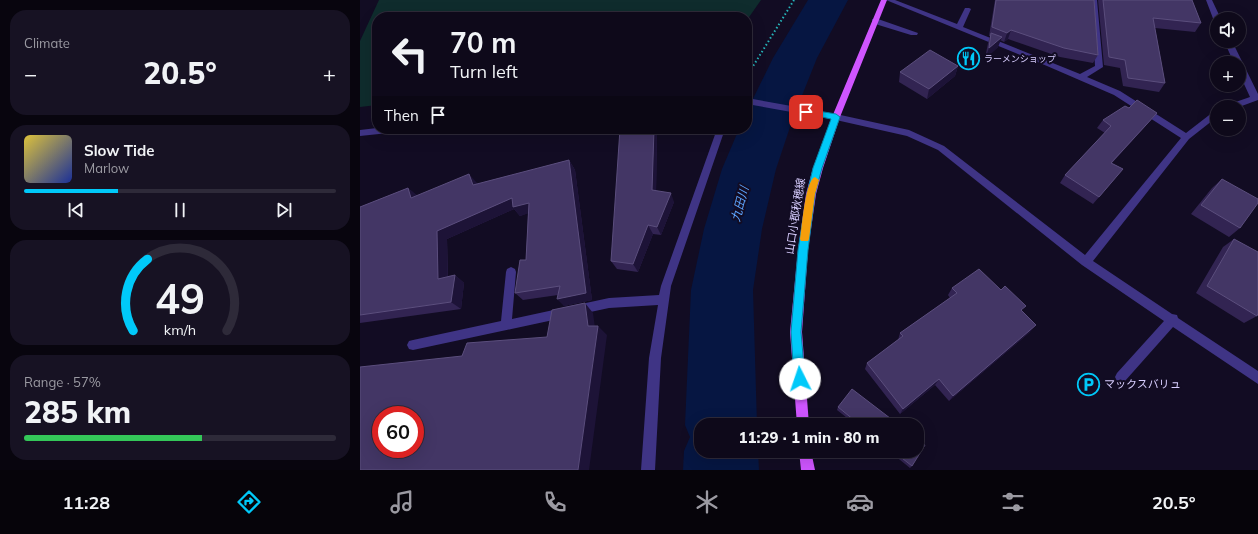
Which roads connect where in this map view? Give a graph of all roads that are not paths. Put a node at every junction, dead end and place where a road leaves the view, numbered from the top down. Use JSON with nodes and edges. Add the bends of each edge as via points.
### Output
{"nodes":[{"id":1,"x":884,"y":0,"type":"edge"},
{"id":2,"x":889,"y":0,"type":"edge"},
{"id":3,"x":1094,"y":0,"type":"edge"},
{"id":4,"x":1209,"y":2,"type":"dead end"},
{"id":5,"x":967,"y":8,"type":"dead end"},
{"id":6,"x":1214,"y":12,"type":"edge"},
{"id":7,"x":875,"y":21,"type":"junction"},
{"id":8,"x":959,"y":28,"type":"junction"},
{"id":9,"x":914,"y":33,"type":"dead end"},
{"id":10,"x":1081,"y":77,"type":"junction"},
{"id":11,"x":1246,"y":78,"type":"edge"},
{"id":12,"x":1256,"y":98,"type":"edge"},
{"id":13,"x":1246,"y":101,"type":"edge"},
{"id":14,"x":752,"y":102,"type":"edge"},
{"id":15,"x":836,"y":117,"type":"junction"},
{"id":16,"x":1210,"y":118,"type":"edge"},
{"id":17,"x":372,"y":132,"type":"edge"},
{"id":18,"x":360,"y":133,"type":"edge"},
{"id":19,"x":718,"y":134,"type":"edge"},
{"id":20,"x":1186,"y":137,"type":"junction"},
{"id":21,"x":1086,"y":262,"type":"junction"},
{"id":22,"x":511,"y":272,"type":"dead end"},
{"id":23,"x":664,"y":300,"type":"junction"},
{"id":24,"x":1173,"y":319,"type":"junction"},
{"id":25,"x":506,"y":325,"type":"junction"},
{"id":26,"x":412,"y":345,"type":"dead end"},
{"id":27,"x":1122,"y":377,"type":"dead end"},
{"id":28,"x":1258,"y":378,"type":"edge"},
{"id":29,"x":802,"y":418,"type":"edge"},
{"id":30,"x":806,"y":458,"type":"edge"},
{"id":31,"x":648,"y":470,"type":"edge"},
{"id":32,"x":808,"y":470,"type":"edge"}],
"edges":[{"from":1,"to":7,"type":"main road","name":"山口小郡秋穂線"},
{"from":2,"to":8,"type":"street"},
{"from":3,"to":10,"type":"street","via":[[1099,67]]},
{"from":4,"to":6,"type":"street"},
{"from":5,"to":8,"type":"street"},
{"from":7,"to":9,"type":"street"},
{"from":7,"to":15,"type":"main road","name":"山口小郡秋穂線"},
{"from":8,"to":10,"type":"street"},
{"from":10,"to":20,"type":"street","via":[[1117,93]]},
{"from":11,"to":12,"type":"street"},
{"from":12,"to":13,"type":"street"},
{"from":14,"to":15,"type":"street"},
{"from":15,"to":21,"type":"street","via":[[909,133],[941,148]]},
{"from":15,"to":29,"type":"main road","name":"山口小郡秋穂線","via":[[811,194],[803,250],[796,332]]},
{"from":16,"to":20,"type":"street"},
{"from":17,"to":18,"type":"street"},
{"from":19,"to":23,"type":"street","via":[[666,286]]},
{"from":20,"to":21,"type":"street"},
{"from":21,"to":24,"type":"street"},
{"from":22,"to":25,"type":"street"},
{"from":23,"to":25,"type":"street","via":[[609,303]]},
{"from":23,"to":31,"type":"street","via":[[655,358]]},
{"from":24,"to":27,"type":"street"},
{"from":24,"to":28,"type":"street"},
{"from":25,"to":26,"type":"street"},
{"from":30,"to":32,"type":"main road"}]}
